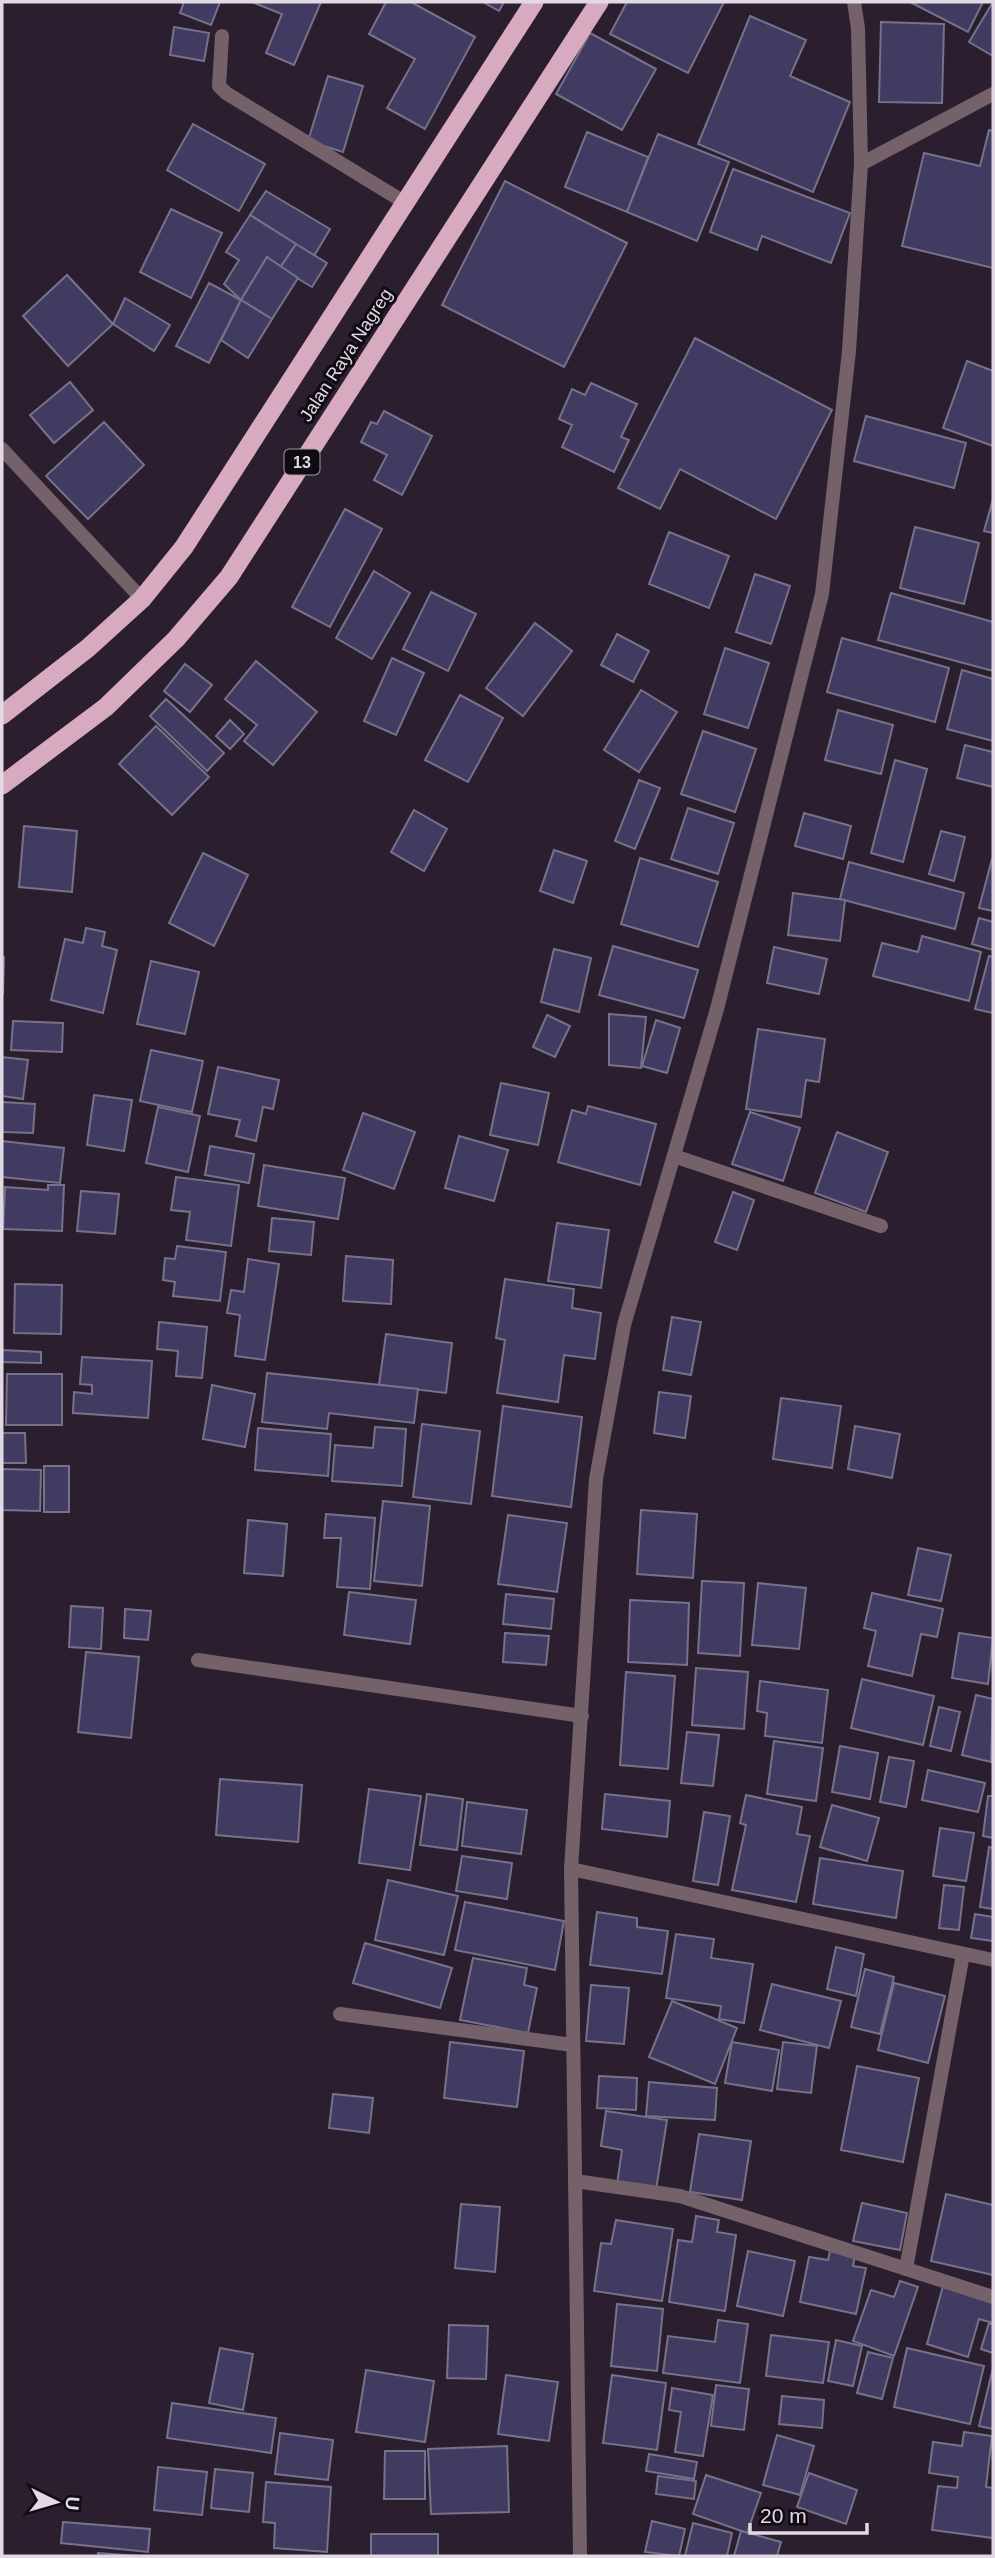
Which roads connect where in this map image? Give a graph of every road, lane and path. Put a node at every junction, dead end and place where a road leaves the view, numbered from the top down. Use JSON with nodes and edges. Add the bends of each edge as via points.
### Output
{"nodes":[{"id":1,"x":534,"y":2,"type":"edge"},
{"id":2,"x":599,"y":2,"type":"edge"},
{"id":3,"x":854,"y":2,"type":"edge"},
{"id":4,"x":222,"y":36,"type":"dead end"},
{"id":5,"x":993,"y":94,"type":"edge"},
{"id":6,"x":861,"y":164,"type":"junction"},
{"id":7,"x":404,"y":202,"type":"junction"},
{"id":8,"x":2,"y":449,"type":"edge"},
{"id":9,"x":142,"y":598,"type":"junction"},
{"id":10,"x":2,"y":715,"type":"edge"},
{"id":11,"x":2,"y":785,"type":"edge"},
{"id":12,"x":674,"y":1156,"type":"junction"},
{"id":13,"x":881,"y":1226,"type":"dead end"},
{"id":14,"x":198,"y":1660,"type":"dead end"},
{"id":15,"x":582,"y":1716,"type":"junction"},
{"id":16,"x":572,"y":1869,"type":"junction"},
{"id":17,"x":963,"y":1954,"type":"junction"},
{"id":18,"x":993,"y":1960,"type":"edge"},
{"id":19,"x":340,"y":2014,"type":"dead end"},
{"id":20,"x":573,"y":2045,"type":"junction"},
{"id":21,"x":575,"y":2181,"type":"junction"},
{"id":22,"x":906,"y":2269,"type":"junction"},
{"id":23,"x":993,"y":2297,"type":"edge"},
{"id":24,"x":580,"y":2556,"type":"edge"}],
"edges":[{"from":1,"to":7,"type":"highway","name":"Jalan Raya Nagreg"},
{"from":2,"to":11,"type":"highway","name":"Jalan Raya Nagreg","number":"13","via":[[229,577],[176,639],[106,707]]},
{"from":3,"to":6,"type":"street"},
{"from":4,"to":7,"type":"street","via":[[219,86],[226,93]]},
{"from":5,"to":6,"type":"street"},
{"from":6,"to":12,"type":"street","via":[[849,351],[822,594],[720,996]]},
{"from":7,"to":9,"type":"highway","name":"Jalan Raya Nagreg","via":[[184,547]]},
{"from":8,"to":9,"type":"street"},
{"from":9,"to":10,"type":"highway","name":"Jalan Raya Nagreg","via":[[88,648]]},
{"from":12,"to":13,"type":"street"},
{"from":12,"to":15,"type":"street","via":[[624,1325],[596,1479]]},
{"from":14,"to":15,"type":"street"},
{"from":15,"to":16,"type":"street"},
{"from":16,"to":17,"type":"street"},
{"from":16,"to":20,"type":"street"},
{"from":17,"to":18,"type":"street"},
{"from":17,"to":22,"type":"street"},
{"from":19,"to":20,"type":"street"},
{"from":20,"to":21,"type":"street"},
{"from":21,"to":22,"type":"street","via":[[680,2196]]},
{"from":21,"to":24,"type":"street"},
{"from":22,"to":23,"type":"street"}]}
